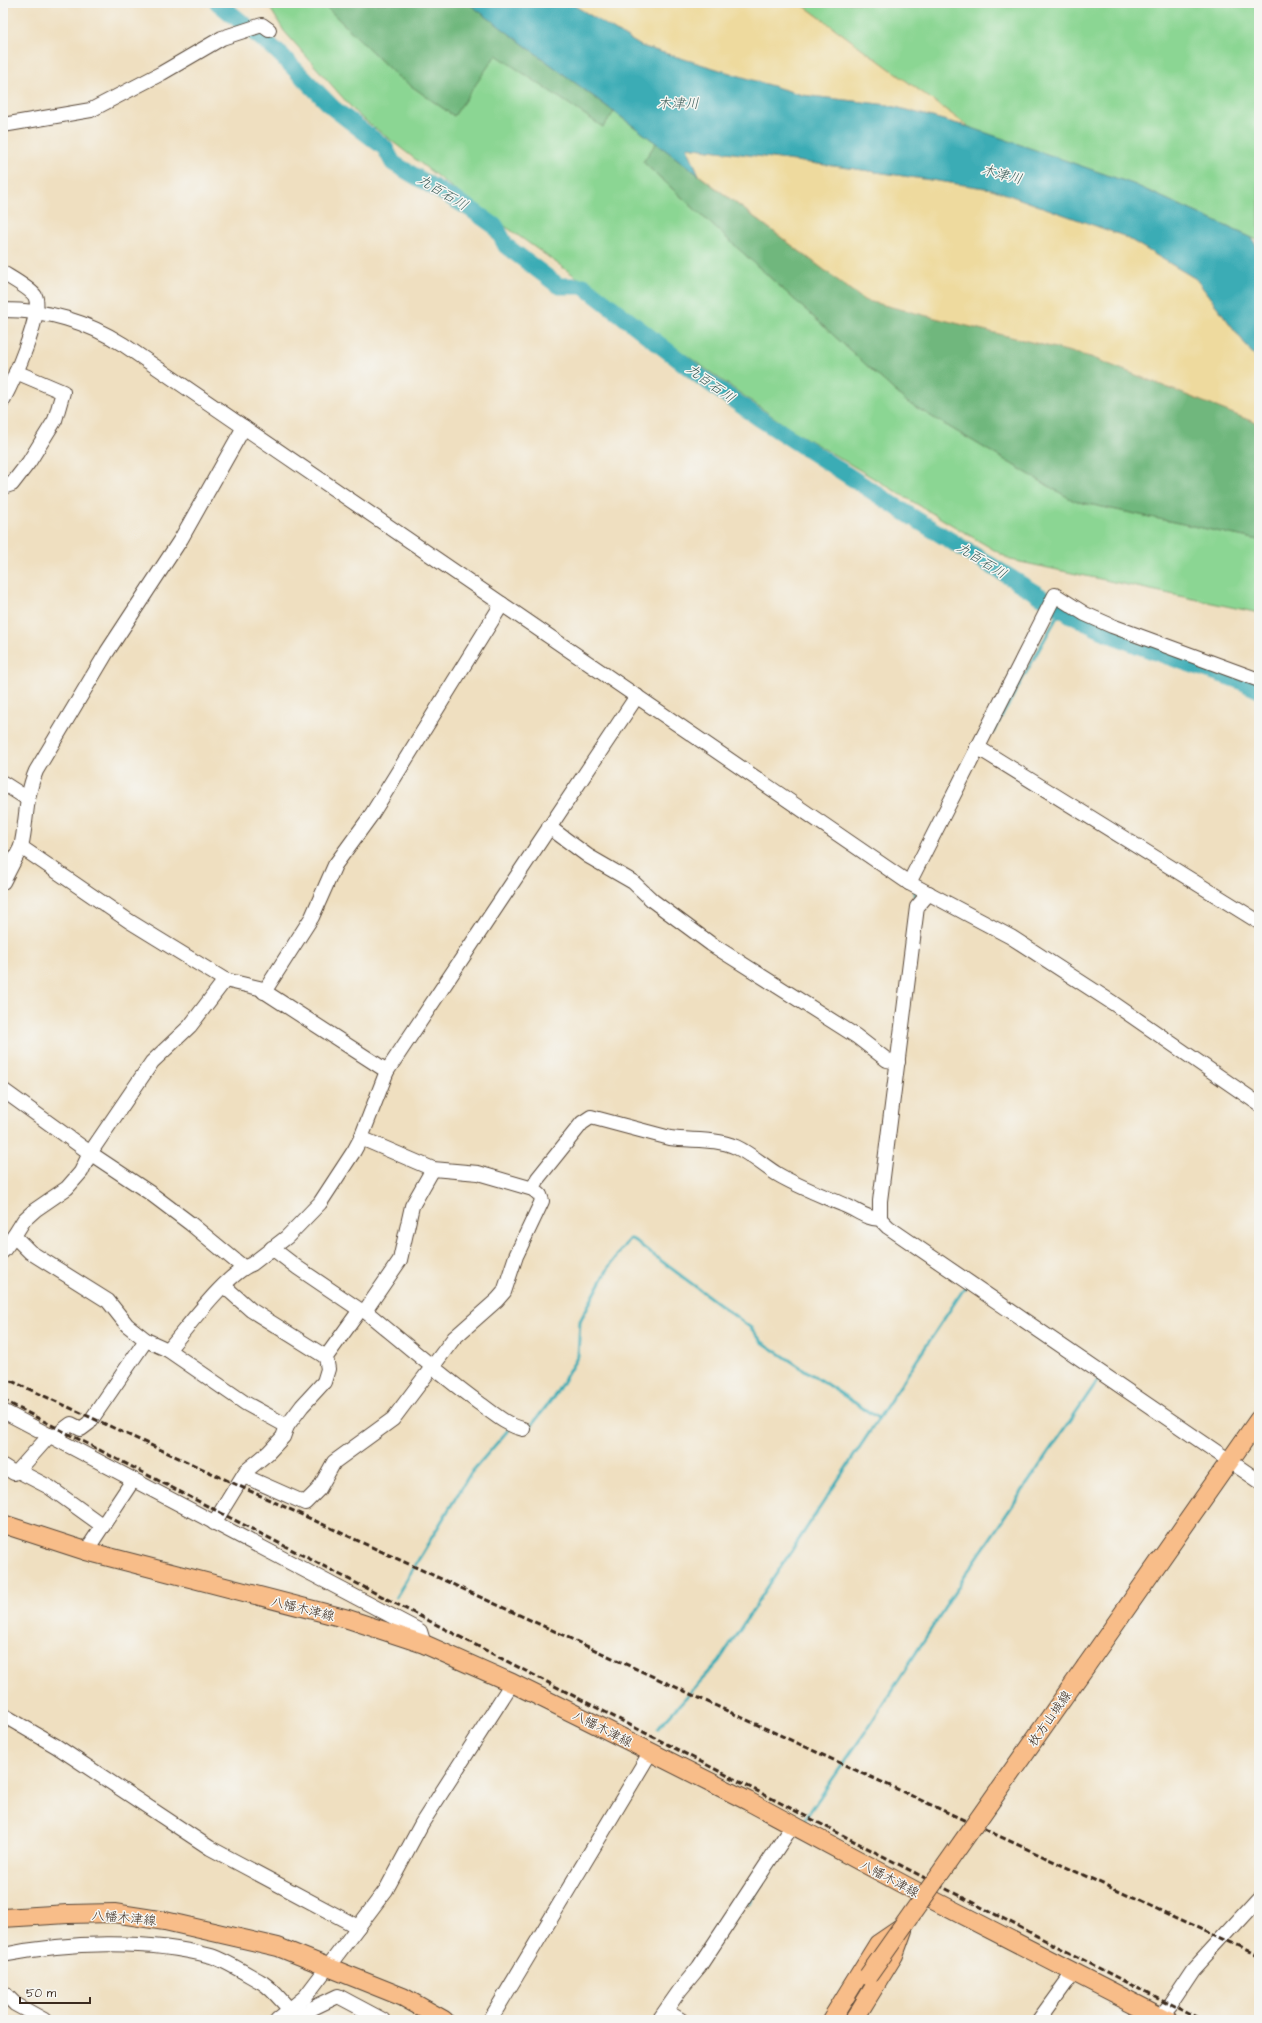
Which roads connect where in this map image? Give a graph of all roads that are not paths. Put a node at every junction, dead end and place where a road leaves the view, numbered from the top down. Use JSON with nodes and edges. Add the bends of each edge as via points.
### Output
{"nodes":[{"id":1,"x":266,"y":28,"type":"dead end"},
{"id":2,"x":3,"y":125,"type":"edge"},
{"id":3,"x":3,"y":273,"type":"edge"},
{"id":4,"x":3,"y":310,"type":"edge"},
{"id":5,"x":36,"y":311,"type":"junction"},
{"id":6,"x":16,"y":372,"type":"junction"},
{"id":7,"x":3,"y":400,"type":"edge"},
{"id":8,"x":244,"y":427,"type":"junction"},
{"id":9,"x":3,"y":487,"type":"edge"},
{"id":10,"x":502,"y":604,"type":"junction"},
{"id":11,"x":1259,"y":680,"type":"edge"},
{"id":12,"x":637,"y":696,"type":"junction"},
{"id":13,"x":981,"y":749,"type":"junction"},
{"id":14,"x":3,"y":783,"type":"edge"},
{"id":15,"x":28,"y":799,"type":"junction"},
{"id":16,"x":549,"y":827,"type":"junction"},
{"id":17,"x":21,"y":847,"type":"junction"},
{"id":18,"x":3,"y":882,"type":"edge"},
{"id":19,"x":908,"y":883,"type":"junction"},
{"id":20,"x":929,"y":894,"type":"junction"},
{"id":21,"x":1259,"y":922,"type":"edge"},
{"id":22,"x":225,"y":980,"type":"junction"},
{"id":23,"x":264,"y":992,"type":"junction"},
{"id":24,"x":898,"y":1062,"type":"junction"},
{"id":25,"x":387,"y":1071,"type":"junction"},
{"id":26,"x":3,"y":1090,"type":"edge"},
{"id":27,"x":1259,"y":1104,"type":"edge"},
{"id":28,"x":361,"y":1138,"type":"junction"},
{"id":29,"x":90,"y":1153,"type":"junction"},
{"id":30,"x":433,"y":1169,"type":"junction"},
{"id":31,"x":533,"y":1189,"type":"junction"},
{"id":32,"x":880,"y":1219,"type":"junction"},
{"id":33,"x":14,"y":1236,"type":"junction"},
{"id":34,"x":272,"y":1248,"type":"junction"},
{"id":35,"x":3,"y":1251,"type":"edge"},
{"id":36,"x":243,"y":1267,"type":"junction"},
{"id":37,"x":224,"y":1286,"type":"junction"},
{"id":38,"x":362,"y":1310,"type":"junction"},
{"id":39,"x":146,"y":1340,"type":"junction"},
{"id":40,"x":168,"y":1350,"type":"junction"},
{"id":41,"x":326,"y":1357,"type":"junction"},
{"id":42,"x":431,"y":1367,"type":"junction"},
{"id":43,"x":3,"y":1411,"type":"edge"},
{"id":44,"x":1259,"y":1420,"type":"edge"},
{"id":45,"x":287,"y":1426,"type":"junction"},
{"id":46,"x":523,"y":1429,"type":"dead end"},
{"id":47,"x":52,"y":1436,"type":"junction"},
{"id":48,"x":1230,"y":1461,"type":"junction"},
{"id":49,"x":3,"y":1466,"type":"edge"},
{"id":50,"x":18,"y":1471,"type":"junction"},
{"id":51,"x":244,"y":1476,"type":"junction"},
{"id":52,"x":133,"y":1480,"type":"junction"},
{"id":53,"x":1259,"y":1481,"type":"edge"},
{"id":54,"x":214,"y":1523,"type":"junction"},
{"id":55,"x":3,"y":1524,"type":"edge"},
{"id":56,"x":103,"y":1526,"type":"junction"},
{"id":57,"x":86,"y":1551,"type":"junction"},
{"id":58,"x":424,"y":1644,"type":"junction"},
{"id":59,"x":512,"y":1682,"type":"junction"},
{"id":60,"x":3,"y":1715,"type":"edge"},
{"id":61,"x":650,"y":1753,"type":"junction"},
{"id":62,"x":792,"y":1826,"type":"junction"},
{"id":63,"x":925,"y":1896,"type":"junction"},
{"id":64,"x":1259,"y":1898,"type":"edge"},
{"id":65,"x":3,"y":1918,"type":"edge"},
{"id":66,"x":358,"y":1927,"type":"junction"},
{"id":67,"x":904,"y":1927,"type":"junction"},
{"id":68,"x":3,"y":1955,"type":"edge"},
{"id":69,"x":328,"y":1968,"type":"junction"},
{"id":70,"x":1073,"y":1972,"type":"junction"},
{"id":71,"x":3,"y":1992,"type":"edge"},
{"id":72,"x":289,"y":2011,"type":"junction"},
{"id":73,"x":663,"y":2015,"type":"edge"},
{"id":74,"x":1161,"y":2019,"type":"edge"},
{"id":75,"x":44,"y":2020,"type":"edge"},
{"id":76,"x":277,"y":2020,"type":"edge"},
{"id":77,"x":383,"y":2020,"type":"edge"},
{"id":78,"x":427,"y":2020,"type":"edge"},
{"id":79,"x":444,"y":2020,"type":"edge"},
{"id":80,"x":490,"y":2020,"type":"edge"},
{"id":81,"x":681,"y":2020,"type":"edge"},
{"id":82,"x":831,"y":2020,"type":"edge"},
{"id":83,"x":842,"y":2020,"type":"edge"},
{"id":84,"x":854,"y":2020,"type":"edge"},
{"id":85,"x":1039,"y":2020,"type":"edge"}],
"edges":[{"from":1,"to":2,"type":"street","via":[[222,38],[91,110]]},
{"from":3,"to":5,"type":"street","via":[[33,294],[36,298]]},
{"from":4,"to":5,"type":"street"},
{"from":5,"to":6,"type":"street"},
{"from":5,"to":8,"type":"street","via":[[83,324],[111,337]]},
{"from":6,"to":7,"type":"street"},
{"from":6,"to":9,"type":"street","via":[[64,392],[55,420],[29,462],[12,484]]},
{"from":8,"to":10,"type":"street"},
{"from":8,"to":15,"type":"street","via":[[181,539],[107,652],[40,763],[32,780]]},
{"from":10,"to":12,"type":"street"},
{"from":10,"to":23,"type":"street","via":[[370,817],[335,865],[312,917]]},
{"from":11,"to":13,"type":"street","via":[[1112,626],[1085,614],[1055,595],[1046,609]]},
{"from":12,"to":16,"type":"street"},
{"from":12,"to":19,"type":"street"},
{"from":13,"to":19,"type":"street"},
{"from":13,"to":21,"type":"street"},
{"from":14,"to":15,"type":"street"},
{"from":15,"to":17,"type":"street"},
{"from":16,"to":24,"type":"street","via":[[588,856],[633,882],[653,901],[711,944],[856,1036],[887,1060]]},
{"from":16,"to":25,"type":"street"},
{"from":17,"to":18,"type":"street"},
{"from":17,"to":22,"type":"street","via":[[129,921]]},
{"from":19,"to":20,"type":"street"},
{"from":20,"to":24,"type":"street","via":[[917,907]]},
{"from":20,"to":27,"type":"street","via":[[1011,937],[1114,1003]]},
{"from":22,"to":23,"type":"street","via":[[259,988]]},
{"from":22,"to":29,"type":"street","via":[[190,1026],[152,1062]]},
{"from":23,"to":25,"type":"street"},
{"from":24,"to":32,"type":"street","via":[[880,1201]]},
{"from":25,"to":28,"type":"street"},
{"from":26,"to":29,"type":"street"},
{"from":28,"to":30,"type":"street"},
{"from":28,"to":34,"type":"street","via":[[320,1203],[306,1219]]},
{"from":29,"to":33,"type":"street","via":[[81,1172],[67,1188],[35,1210],[24,1220]]},
{"from":29,"to":36,"type":"street","via":[[180,1215]]},
{"from":30,"to":31,"type":"street","via":[[478,1173]]},
{"from":30,"to":38,"type":"street","via":[[412,1206],[400,1260]]},
{"from":31,"to":32,"type":"street","via":[[543,1172],[582,1123],[591,1117],[670,1138],[696,1138],[736,1147],[810,1192],[845,1205],[870,1219]]},
{"from":31,"to":42,"type":"street","via":[[540,1195],[542,1202],[516,1256],[504,1292],[454,1338]]},
{"from":32,"to":48,"type":"street","via":[[888,1227]]},
{"from":33,"to":35,"type":"street"},
{"from":33,"to":39,"type":"street","via":[[30,1252],[108,1301],[127,1325]]},
{"from":34,"to":36,"type":"street","via":[[252,1264]]},
{"from":34,"to":38,"type":"street"},
{"from":36,"to":37,"type":"street"},
{"from":37,"to":40,"type":"street"},
{"from":37,"to":41,"type":"street","via":[[251,1310]]},
{"from":38,"to":41,"type":"street"},
{"from":38,"to":42,"type":"street"},
{"from":39,"to":40,"type":"street"},
{"from":39,"to":47,"type":"street","via":[[89,1422],[81,1429],[71,1424]]},
{"from":40,"to":45,"type":"street","via":[[245,1403]]},
{"from":41,"to":45,"type":"street","via":[[328,1369],[324,1382]]},
{"from":42,"to":46,"type":"street","via":[[512,1427]]},
{"from":42,"to":51,"type":"street","via":[[393,1419],[340,1456],[319,1489],[304,1503]]},
{"from":43,"to":47,"type":"street"},
{"from":44,"to":48,"type":"main road","name":"枚方山城線"},
{"from":45,"to":51,"type":"street","via":[[283,1437],[246,1471]]},
{"from":47,"to":50,"type":"street"},
{"from":47,"to":52,"type":"street"},
{"from":48,"to":53,"type":"street"},
{"from":48,"to":83,"type":"main road","name":"枚方山城線","bridge":true,"via":[[868,1976]]},
{"from":49,"to":50,"type":"street","via":[[14,1473]]},
{"from":50,"to":56,"type":"street","via":[[49,1487]]},
{"from":51,"to":54,"type":"street"},
{"from":52,"to":54,"type":"street"},
{"from":52,"to":56,"type":"street"},
{"from":54,"to":58,"type":"street","via":[[420,1631]]},
{"from":55,"to":57,"type":"main road","name":"八幡木津線"},
{"from":56,"to":57,"type":"street"},
{"from":57,"to":58,"type":"main road","name":"八幡木津線","via":[[348,1619]]},
{"from":58,"to":59,"type":"main road","name":"八幡木津線"},
{"from":59,"to":61,"type":"main road","name":"八幡木津線"},
{"from":59,"to":66,"type":"street","via":[[422,1823],[386,1890]]},
{"from":60,"to":66,"type":"street","via":[[56,1746],[210,1848]]},
{"from":61,"to":62,"type":"main road","name":"八幡木津線"},
{"from":61,"to":80,"type":"street"},
{"from":62,"to":63,"type":"main road","name":"八幡木津線"},
{"from":62,"to":73,"type":"street","via":[[699,1967]]},
{"from":63,"to":67,"type":"main road"},
{"from":63,"to":70,"type":"main road","name":"八幡木津線"},
{"from":64,"to":74,"type":"street","via":[[1194,1969]]},
{"from":65,"to":69,"type":"main road","name":"八幡木津線","via":[[114,1913],[165,1921],[244,1939]]},
{"from":66,"to":69,"type":"street"},
{"from":67,"to":82,"type":"main road","via":[[878,1944]]},
{"from":67,"to":84,"type":"main road","via":[[894,1955]]},
{"from":68,"to":72,"type":"street","via":[[48,1947],[125,1945],[213,1956],[263,1983],[282,1999]]},
{"from":69,"to":72,"type":"street","via":[[305,1997]]},
{"from":69,"to":78,"type":"main road","name":"八幡木津線","via":[[391,1998]]},
{"from":69,"to":79,"type":"main road","name":"八幡木津線","via":[[403,1997]]},
{"from":70,"to":74,"type":"main road","name":"八幡木津線"},
{"from":70,"to":85,"type":"street"},
{"from":71,"to":75,"type":"street","via":[[15,2004]]},
{"from":72,"to":76,"type":"street"},
{"from":72,"to":77,"type":"street","via":[[300,2018],[313,2008],[338,1996]]},
{"from":73,"to":81,"type":"street"}]}
